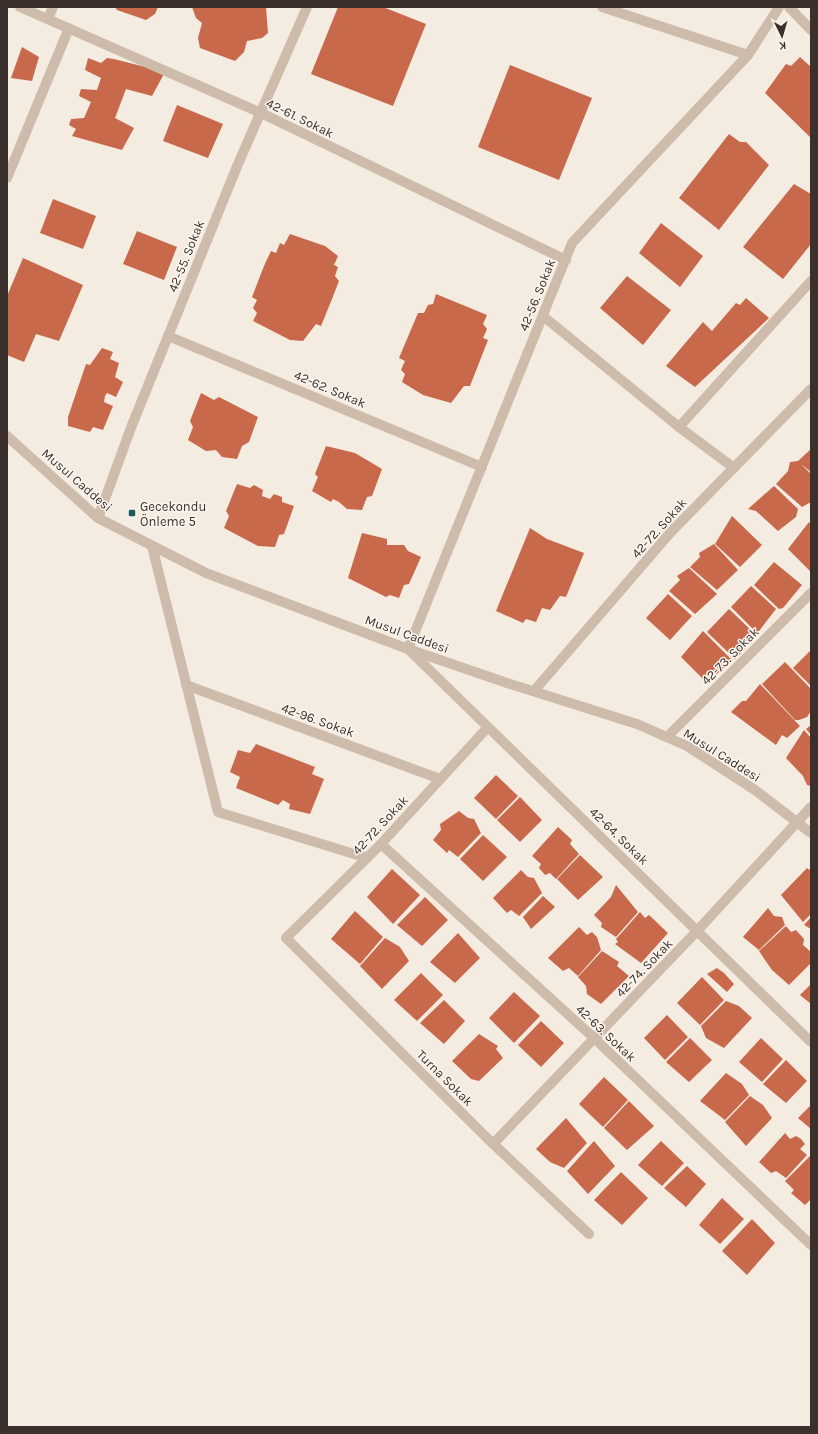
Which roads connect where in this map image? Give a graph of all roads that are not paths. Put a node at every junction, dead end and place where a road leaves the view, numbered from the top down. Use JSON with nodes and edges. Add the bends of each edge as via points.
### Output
{"nodes":[{"id":1,"x":20,"y":7,"type":"edge"},
{"id":2,"x":53,"y":7,"type":"edge"},
{"id":3,"x":307,"y":7,"type":"edge"},
{"id":4,"x":602,"y":7,"type":"edge"},
{"id":5,"x":779,"y":7,"type":"edge"},
{"id":6,"x":789,"y":7,"type":"edge"},
{"id":7,"x":48,"y":18,"type":"junction"},
{"id":8,"x":69,"y":28,"type":"junction"},
{"id":9,"x":811,"y":30,"type":"edge"},
{"id":10,"x":748,"y":54,"type":"junction"},
{"id":11,"x":261,"y":113,"type":"junction"},
{"id":12,"x":7,"y":178,"type":"edge"},
{"id":13,"x":566,"y":260,"type":"junction"},
{"id":14,"x":811,"y":281,"type":"edge"},
{"id":15,"x":543,"y":316,"type":"junction"},
{"id":16,"x":168,"y":336,"type":"junction"},
{"id":17,"x":811,"y":389,"type":"edge"},
{"id":18,"x":679,"y":427,"type":"junction"},
{"id":19,"x":7,"y":436,"type":"edge"},
{"id":20,"x":482,"y":467,"type":"junction"},
{"id":21,"x":734,"y":468,"type":"junction"},
{"id":22,"x":98,"y":518,"type":"junction"},
{"id":23,"x":152,"y":546,"type":"junction"},
{"id":24,"x":811,"y":593,"type":"edge"},
{"id":25,"x":408,"y":649,"type":"junction"},
{"id":26,"x":186,"y":685,"type":"junction"},
{"id":27,"x":534,"y":691,"type":"junction"},
{"id":28,"x":488,"y":727,"type":"junction"},
{"id":29,"x":667,"y":737,"type":"junction"},
{"id":30,"x":440,"y":779,"type":"junction"},
{"id":31,"x":811,"y":807,"type":"edge"},
{"id":32,"x":797,"y":822,"type":"junction"},
{"id":33,"x":811,"y":833,"type":"edge"},
{"id":34,"x":381,"y":844,"type":"junction"},
{"id":35,"x":367,"y":858,"type":"junction"},
{"id":36,"x":697,"y":931,"type":"junction"},
{"id":37,"x":286,"y":938,"type":"joint"},
{"id":38,"x":594,"y":1038,"type":"junction"},
{"id":39,"x":811,"y":1042,"type":"edge"},
{"id":40,"x":493,"y":1144,"type":"junction"},
{"id":41,"x":589,"y":1234,"type":"dead end"},
{"id":42,"x":809,"y":1240,"type":"edge"}],
"edges":[{"from":1,"to":7,"type":"street","name":"42-61. Sokak"},
{"from":2,"to":7,"type":"street"},
{"from":3,"to":11,"type":"street","name":"42-55. Sokak"},
{"from":4,"to":10,"type":"street"},
{"from":5,"to":10,"type":"street","name":"42-56. Sokak"},
{"from":6,"to":9,"type":"street"},
{"from":7,"to":8,"type":"street","name":"42-61. Sokak"},
{"from":8,"to":11,"type":"street","name":"42-61. Sokak"},
{"from":8,"to":12,"type":"street"},
{"from":10,"to":13,"type":"street","name":"42-56. Sokak","via":[[572,243]]},
{"from":11,"to":13,"type":"street","name":"42-61. Sokak"},
{"from":11,"to":16,"type":"street","name":"42-55. Sokak"},
{"from":13,"to":15,"type":"street","name":"42-56. Sokak"},
{"from":14,"to":18,"type":"street"},
{"from":15,"to":18,"type":"street"},
{"from":15,"to":20,"type":"street","name":"42-56. Sokak"},
{"from":16,"to":20,"type":"street","name":"42-62. Sokak"},
{"from":16,"to":22,"type":"street","name":"42-55. Sokak"},
{"from":17,"to":21,"type":"street","name":"42-72. Sokak"},
{"from":18,"to":21,"type":"street"},
{"from":19,"to":22,"type":"street","name":"Musul Caddesi"},
{"from":20,"to":25,"type":"street","name":"42-56. Sokak"},
{"from":21,"to":27,"type":"street","name":"42-72. Sokak","via":[[670,533]]},
{"from":22,"to":23,"type":"street","name":"Musul Caddesi"},
{"from":23,"to":25,"type":"street","name":"Musul Caddesi","via":[[206,572]]},
{"from":23,"to":26,"type":"street"},
{"from":24,"to":29,"type":"street","name":"42-73. Sokak"},
{"from":25,"to":27,"type":"street","name":"Musul Caddesi"},
{"from":25,"to":28,"type":"street","name":"42-64. Sokak"},
{"from":26,"to":30,"type":"street","name":"42-96. Sokak"},
{"from":26,"to":35,"type":"street","via":[[218,812]]},
{"from":27,"to":29,"type":"street","name":"Musul Caddesi","via":[[638,724]]},
{"from":28,"to":30,"type":"street","name":"42-72. Sokak"},
{"from":28,"to":36,"type":"street","name":"42-64. Sokak"},
{"from":29,"to":32,"type":"street","name":"Musul Caddesi","via":[[687,746],[755,790]]},
{"from":30,"to":34,"type":"street","name":"42-72. Sokak"},
{"from":31,"to":32,"type":"street","name":"42-74. Sokak"},
{"from":32,"to":33,"type":"street","name":"Musul Caddesi"},
{"from":32,"to":36,"type":"street","name":"42-74. Sokak"},
{"from":34,"to":35,"type":"street","name":"42-72. Sokak"},
{"from":34,"to":38,"type":"street","name":"42-63. Sokak"},
{"from":35,"to":37,"type":"street","name":"42-72. Sokak"},
{"from":36,"to":38,"type":"street","name":"42-74. Sokak"},
{"from":36,"to":39,"type":"street","name":"42-64. Sokak"},
{"from":37,"to":40,"type":"street","name":"Turna Sokak"},
{"from":38,"to":40,"type":"street","name":"42-74. Sokak"},
{"from":38,"to":42,"type":"street","name":"42-63. Sokak"},
{"from":40,"to":41,"type":"street","name":"Turna Sokak"}]}
